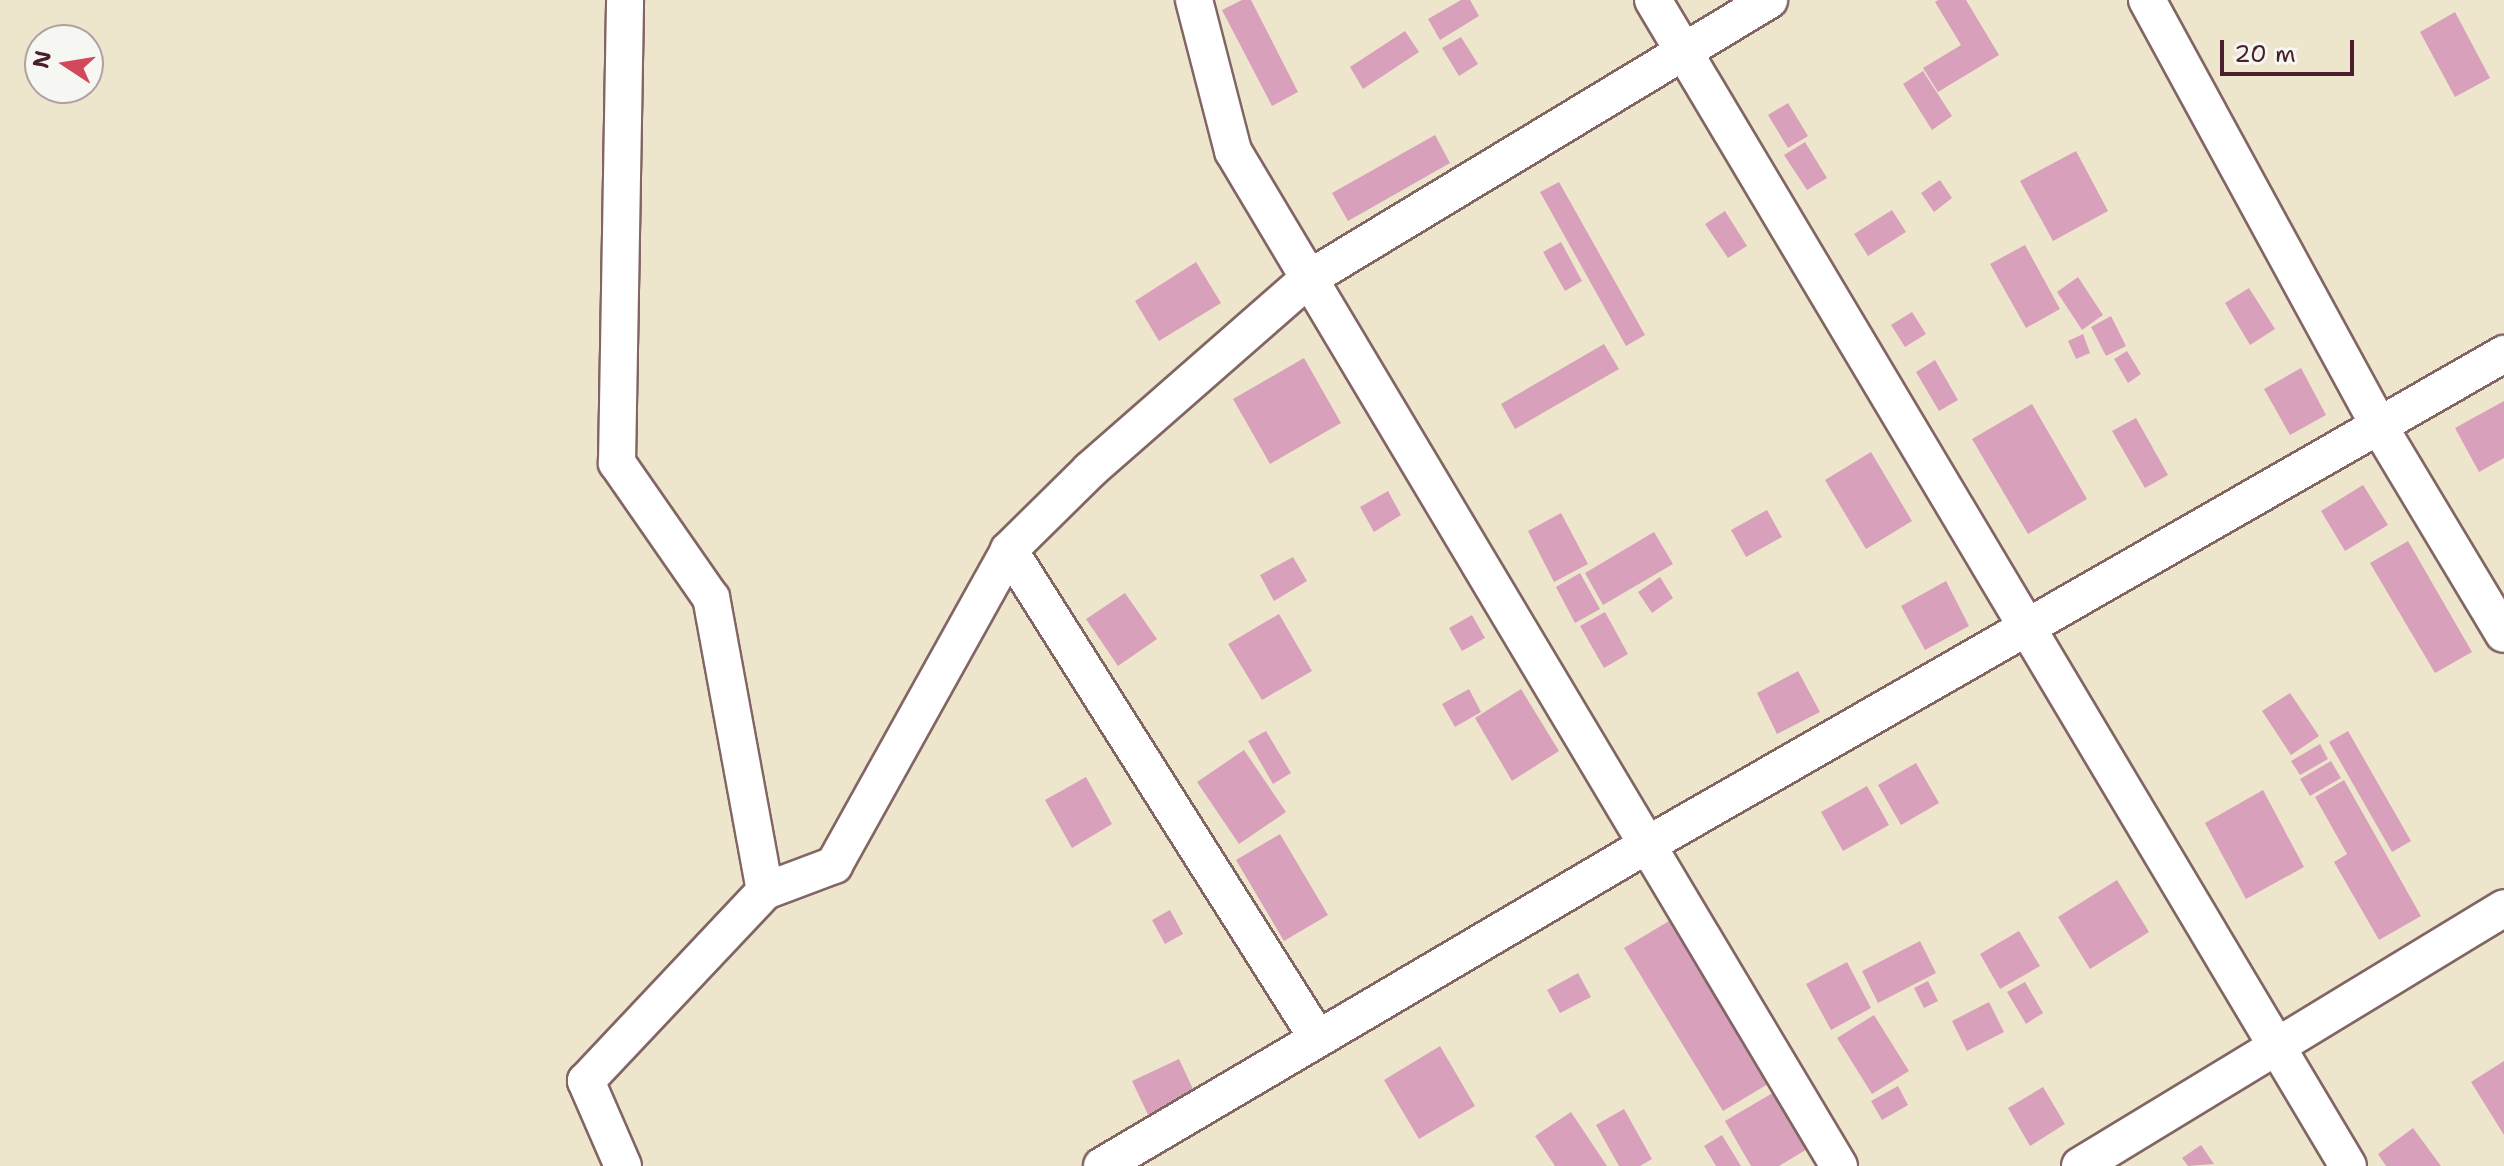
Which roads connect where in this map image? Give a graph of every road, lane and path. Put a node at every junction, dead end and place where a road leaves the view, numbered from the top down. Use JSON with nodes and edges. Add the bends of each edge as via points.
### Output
{"nodes":[{"id":1,"x":625,"y":0,"type":"edge"},
{"id":2,"x":1194,"y":0,"type":"edge"},
{"id":3,"x":1653,"y":0,"type":"edge"},
{"id":4,"x":1769,"y":0,"type":"edge"},
{"id":5,"x":2147,"y":0,"type":"edge"},
{"id":6,"x":1684,"y":52,"type":"junction"},
{"id":7,"x":1308,"y":279,"type":"junction"},
{"id":8,"x":2504,"y":354,"type":"edge"},
{"id":9,"x":2380,"y":428,"type":"junction"},
{"id":10,"x":1009,"y":550,"type":"junction"},
{"id":11,"x":2029,"y":628,"type":"junction"},
{"id":12,"x":2504,"y":634,"type":"edge"},
{"id":13,"x":1647,"y":845,"type":"junction"},
{"id":14,"x":765,"y":891,"type":"junction"},
{"id":15,"x":2504,"y":908,"type":"edge"},
{"id":16,"x":1318,"y":1039,"type":"junction"},
{"id":17,"x":2279,"y":1045,"type":"junction"},
{"id":18,"x":623,"y":1166,"type":"edge"},
{"id":19,"x":1102,"y":1166,"type":"edge"},
{"id":20,"x":1839,"y":1166,"type":"edge"},
{"id":21,"x":2080,"y":1166,"type":"edge"},
{"id":22,"x":2348,"y":1166,"type":"edge"}],
"edges":[{"from":1,"to":14,"type":"street","via":[[617,463],[711,598]]},
{"from":2,"to":7,"type":"street","via":[[1233,151]]},
{"from":3,"to":6,"type":"street"},
{"from":4,"to":6,"type":"street"},
{"from":5,"to":9,"type":"street"},
{"from":6,"to":7,"type":"street"},
{"from":6,"to":11,"type":"street"},
{"from":7,"to":10,"type":"street","via":[[1090,470]]},
{"from":7,"to":13,"type":"street"},
{"from":8,"to":9,"type":"street"},
{"from":9,"to":11,"type":"street"},
{"from":9,"to":12,"type":"street"},
{"from":10,"to":14,"type":"street","via":[[834,865]]},
{"from":10,"to":16,"type":"street"},
{"from":11,"to":13,"type":"street"},
{"from":11,"to":17,"type":"street"},
{"from":13,"to":16,"type":"street"},
{"from":13,"to":20,"type":"street"},
{"from":14,"to":18,"type":"street","via":[[586,1081]]},
{"from":15,"to":17,"type":"street"},
{"from":16,"to":19,"type":"street"},
{"from":17,"to":21,"type":"street"},
{"from":17,"to":22,"type":"street"}]}
